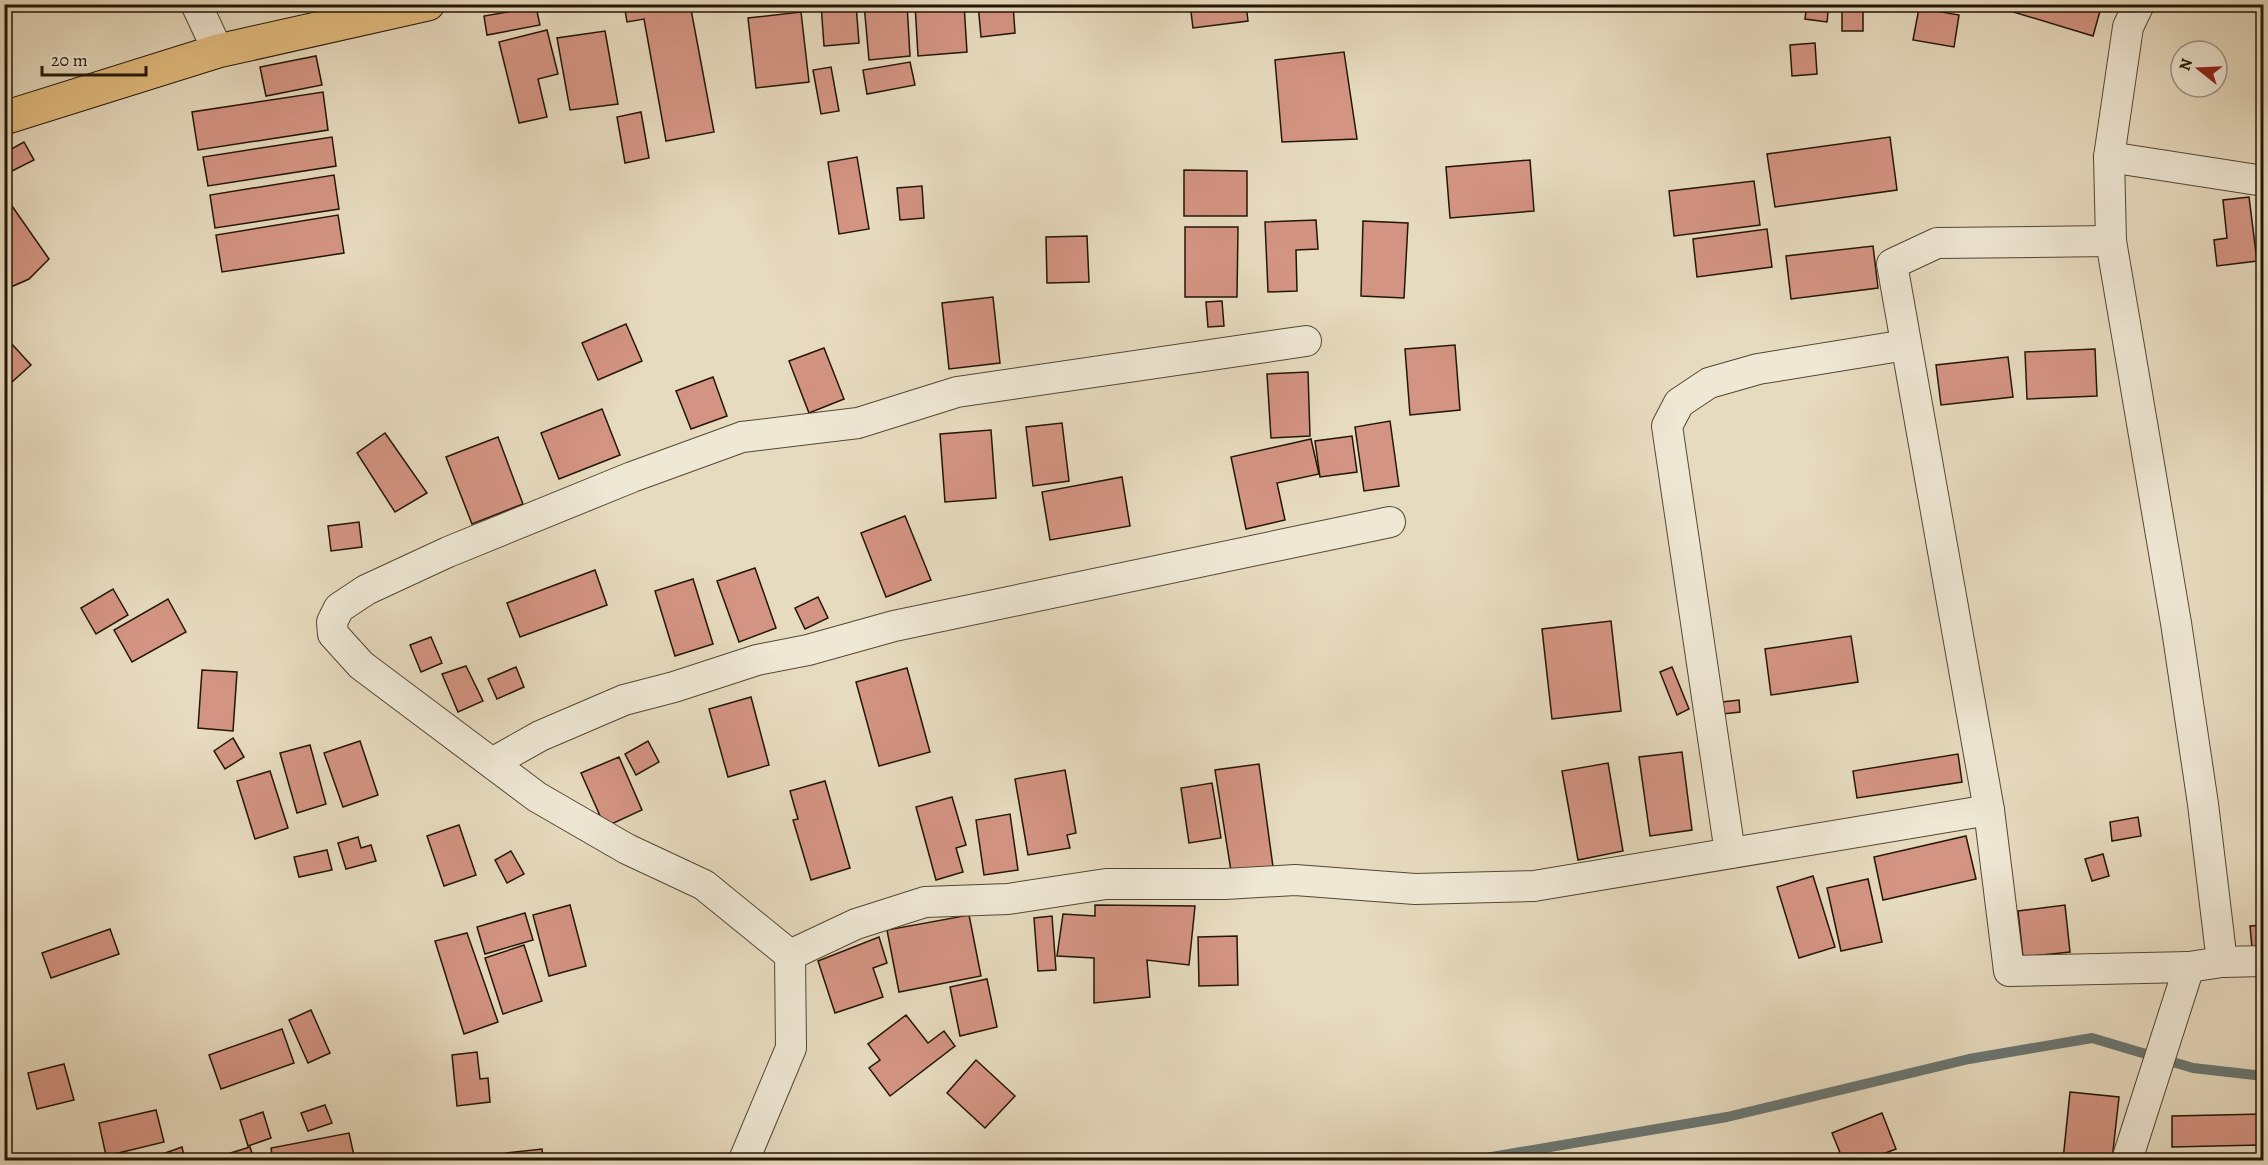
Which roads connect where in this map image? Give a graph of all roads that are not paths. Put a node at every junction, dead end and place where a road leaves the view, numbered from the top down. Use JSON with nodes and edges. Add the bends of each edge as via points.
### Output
{"nodes":[{"id":1,"x":196,"y":4,"type":"edge"},
{"id":2,"x":428,"y":4,"type":"edge"},
{"id":3,"x":2139,"y":4,"type":"edge"},
{"id":4,"x":218,"y":51,"type":"junction"},
{"id":5,"x":4,"y":118,"type":"edge"},
{"id":6,"x":2109,"y":157,"type":"junction"},
{"id":7,"x":2264,"y":181,"type":"edge"},
{"id":8,"x":2111,"y":241,"type":"junction"},
{"id":9,"x":1306,"y":341,"type":"dead end"},
{"id":10,"x":1906,"y":345,"type":"junction"},
{"id":11,"x":1390,"y":522,"type":"dead end"},
{"id":12,"x":492,"y":763,"type":"junction"},
{"id":13,"x":1989,"y":810,"type":"junction"},
{"id":14,"x":1730,"y":853,"type":"junction"},
{"id":15,"x":790,"y":955,"type":"junction"},
{"id":16,"x":2264,"y":961,"type":"edge"},
{"id":17,"x":2222,"y":962,"type":"junction"},
{"id":18,"x":2185,"y":979,"type":"junction"},
{"id":19,"x":744,"y":1161,"type":"edge"},
{"id":20,"x":2127,"y":1161,"type":"edge"}],
"edges":[{"from":1,"to":4,"type":"street"},
{"from":2,"to":4,"type":"main road"},
{"from":3,"to":6,"type":"street","via":[[2128,27]]},
{"from":4,"to":5,"type":"main road"},
{"from":6,"to":7,"type":"street"},
{"from":6,"to":8,"type":"street"},
{"from":8,"to":10,"type":"street","via":[[1937,243],[1892,264]]},
{"from":8,"to":17,"type":"street","via":[[2204,804]]},
{"from":9,"to":12,"type":"street","via":[[957,392],[858,423],[742,437],[448,552],[366,590],[339,608],[332,622],[333,634],[361,666]]},
{"from":10,"to":13,"type":"street"},
{"from":10,"to":14,"type":"street","via":[[1758,369],[1709,383],[1679,403],[1667,426]]},
{"from":11,"to":12,"type":"street","via":[[894,626],[757,660],[624,700],[540,736]]},
{"from":12,"to":15,"type":"street","via":[[537,797],[627,849],[704,885]]},
{"from":13,"to":14,"type":"street"},
{"from":13,"to":18,"type":"street","via":[[2009,971]]},
{"from":14,"to":15,"type":"street","via":[[1534,886],[1415,889],[1295,880],[1106,884],[1008,899],[925,902],[856,924]]},
{"from":15,"to":19,"type":"street","via":[[790,1048]]},
{"from":16,"to":17,"type":"street"},
{"from":17,"to":18,"type":"street"},
{"from":18,"to":20,"type":"street"}]}
